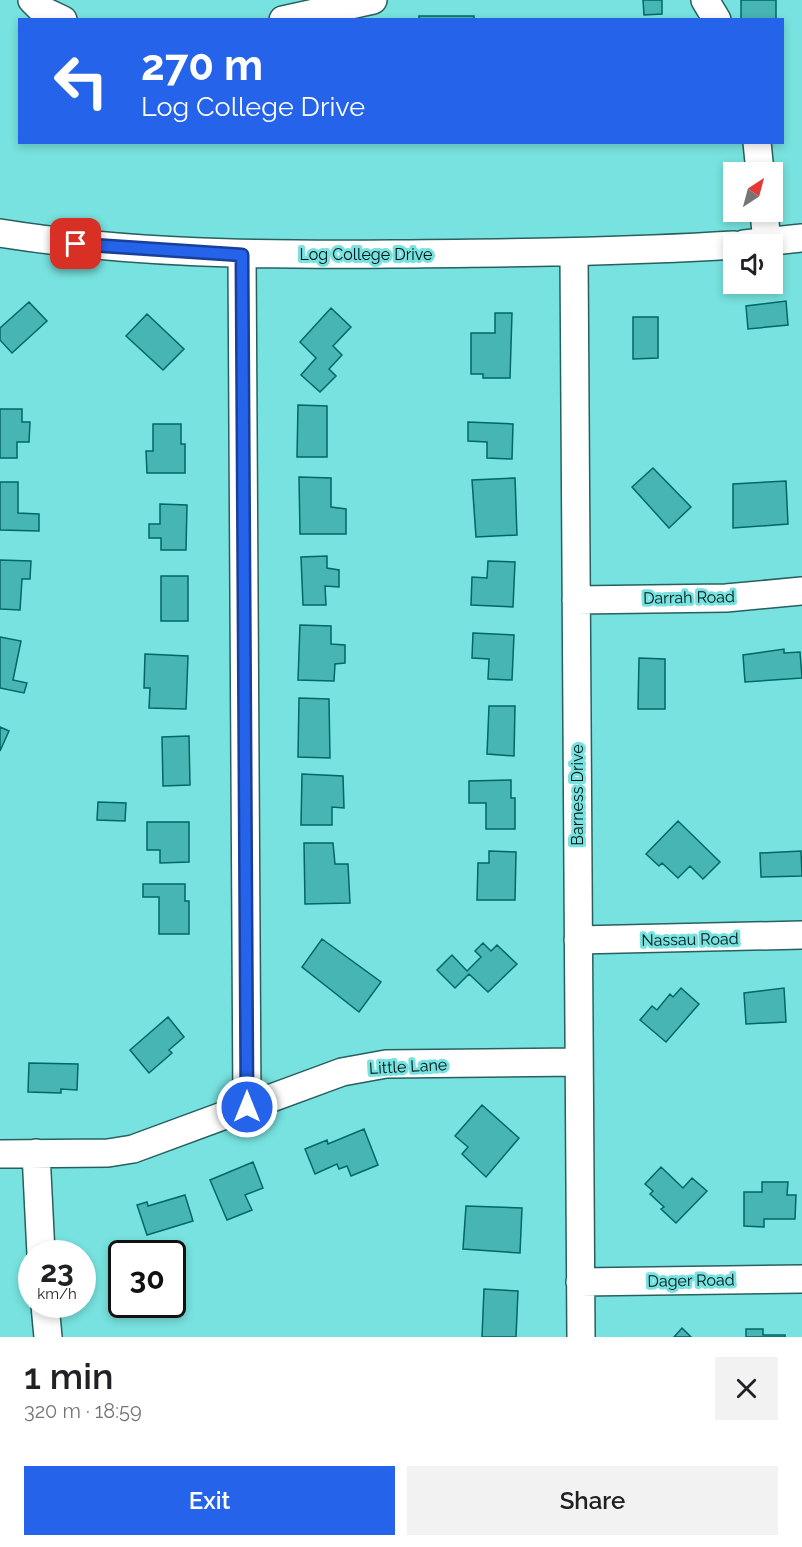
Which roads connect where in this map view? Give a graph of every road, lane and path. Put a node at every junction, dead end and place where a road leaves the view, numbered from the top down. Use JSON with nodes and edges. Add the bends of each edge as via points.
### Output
{"nodes":[{"id":1,"x":32,"y":0,"type":"edge"},
{"id":2,"x":374,"y":0,"type":"edge"},
{"id":3,"x":705,"y":0,"type":"edge"},
{"id":4,"x":59,"y":18,"type":"edge"},
{"id":5,"x":292,"y":18,"type":"edge"},
{"id":6,"x":716,"y":18,"type":"edge"},
{"id":7,"x":757,"y":144,"type":"edge"},
{"id":8,"x":759,"y":162,"type":"edge"},
{"id":9,"x":0,"y":233,"type":"edge"},
{"id":10,"x":802,"y":238,"type":"edge"},
{"id":11,"x":783,"y":240,"type":"edge"},
{"id":12,"x":723,"y":246,"type":"edge"},
{"id":13,"x":574,"y":253,"type":"junction"},
{"id":14,"x":242,"y":255,"type":"junction"},
{"id":15,"x":802,"y":591,"type":"edge"},
{"id":16,"x":576,"y":600,"type":"junction"},
{"id":17,"x":802,"y":935,"type":"edge"},
{"id":18,"x":578,"y":940,"type":"junction"},
{"id":19,"x":579,"y":1062,"type":"junction"},
{"id":20,"x":247,"y":1107,"type":"junction"},
{"id":21,"x":0,"y":1154,"type":"edge"},
{"id":22,"x":36,"y":1154,"type":"junction"},
{"id":23,"x":40,"y":1240,"type":"edge"},
{"id":24,"x":802,"y":1279,"type":"edge"},
{"id":25,"x":580,"y":1282,"type":"junction"},
{"id":26,"x":46,"y":1318,"type":"edge"},
{"id":27,"x":48,"y":1337,"type":"edge"},
{"id":28,"x":581,"y":1337,"type":"edge"}],
"edges":[{"from":1,"to":4,"type":"street"},
{"from":2,"to":5,"type":"street"},
{"from":3,"to":6,"type":"street"},
{"from":7,"to":8,"type":"street"},
{"from":9,"to":14,"type":"street","name":"Log College Drive","via":[[100,247]]},
{"from":10,"to":11,"type":"street"},
{"from":12,"to":13,"type":"street","name":"Log College Drive"},
{"from":13,"to":14,"type":"street","name":"Log College Drive"},
{"from":13,"to":16,"type":"street","name":"Barness Drive"},
{"from":14,"to":20,"type":"street"},
{"from":15,"to":16,"type":"street","name":"Darrah Road","via":[[726,598]]},
{"from":16,"to":18,"type":"street","name":"Barness Drive"},
{"from":17,"to":18,"type":"street","name":"Nassau Road"},
{"from":18,"to":19,"type":"street","name":"Barness Drive"},
{"from":19,"to":20,"type":"street","name":"Little Lane","via":[[386,1064],[342,1072]]},
{"from":19,"to":25,"type":"street","name":"Barness Drive"},
{"from":20,"to":22,"type":"street","name":"Little Lane","via":[[133,1149]]},
{"from":21,"to":22,"type":"street","name":"Little Lane"},
{"from":22,"to":23,"type":"street"},
{"from":24,"to":25,"type":"street","name":"Dager Road"},
{"from":25,"to":28,"type":"street","name":"Barness Drive"},
{"from":26,"to":27,"type":"street"}]}
